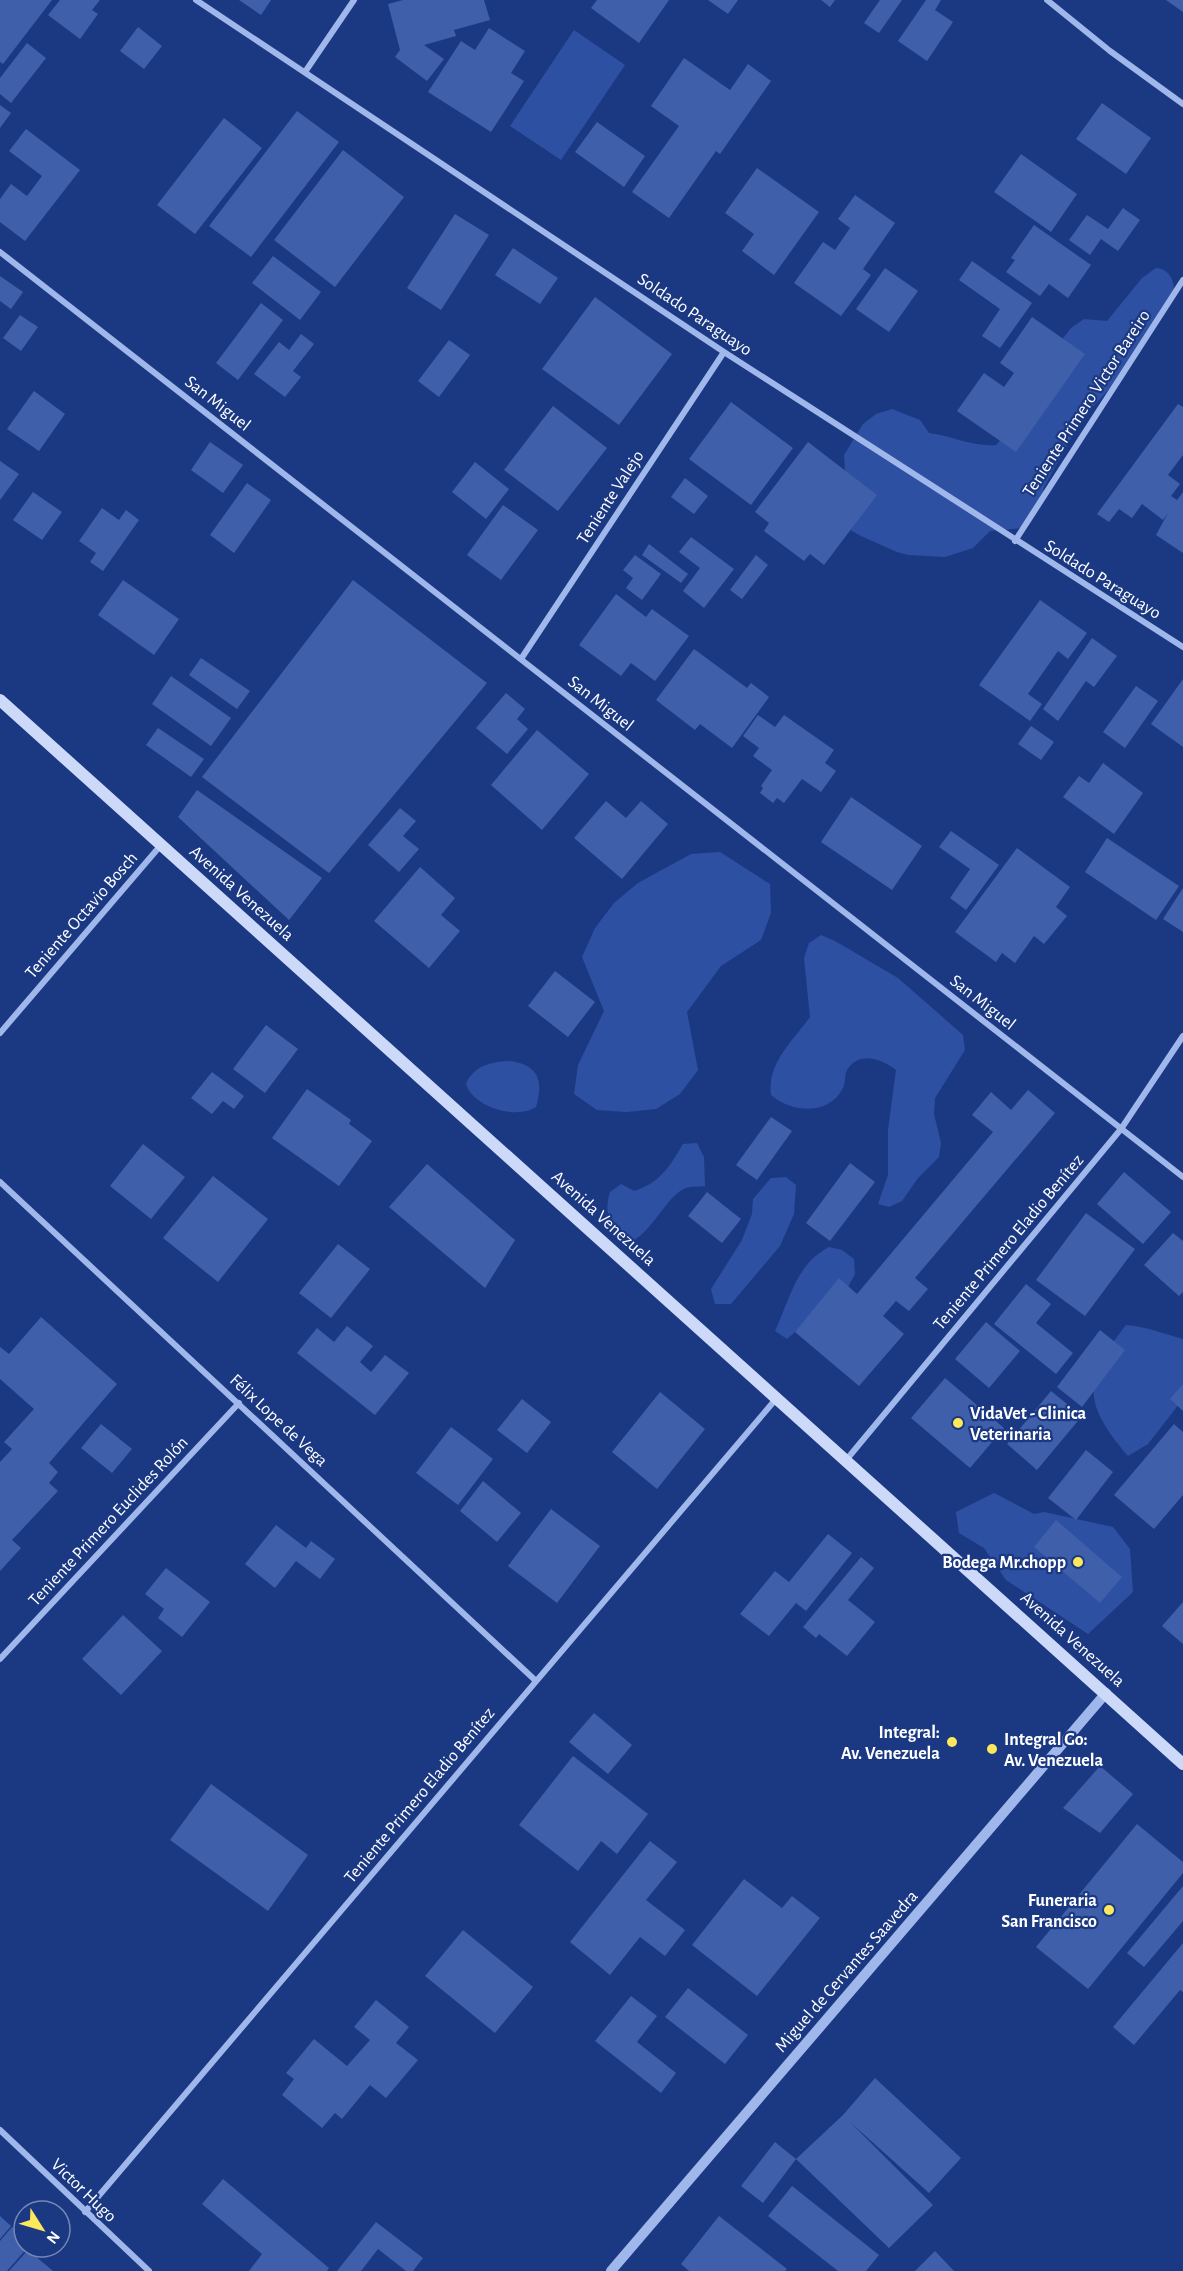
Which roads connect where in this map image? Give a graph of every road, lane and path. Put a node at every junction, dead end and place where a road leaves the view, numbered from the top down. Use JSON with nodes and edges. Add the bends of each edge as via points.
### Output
{"nodes":[{"id":1,"x":196,"y":0,"type":"edge"},
{"id":2,"x":354,"y":0,"type":"edge"},
{"id":3,"x":1047,"y":0,"type":"edge"},
{"id":4,"x":305,"y":72,"type":"junction"},
{"id":5,"x":1183,"y":104,"type":"edge"},
{"id":6,"x":0,"y":252,"type":"edge"},
{"id":7,"x":1183,"y":280,"type":"edge"},
{"id":8,"x":724,"y":352,"type":"junction"},
{"id":9,"x":1015,"y":541,"type":"junction"},
{"id":10,"x":1183,"y":647,"type":"edge"},
{"id":11,"x":521,"y":659,"type":"junction"},
{"id":12,"x":0,"y":700,"type":"edge"},
{"id":13,"x":161,"y":845,"type":"junction"},
{"id":14,"x":0,"y":1033,"type":"edge"},
{"id":15,"x":1183,"y":1036,"type":"edge"},
{"id":16,"x":1121,"y":1129,"type":"junction"},
{"id":17,"x":1183,"y":1177,"type":"edge"},
{"id":18,"x":0,"y":1182,"type":"edge"},
{"id":19,"x":777,"y":1397,"type":"junction"},
{"id":20,"x":239,"y":1403,"type":"junction"},
{"id":21,"x":847,"y":1459,"type":"junction"},
{"id":22,"x":0,"y":1659,"type":"edge"},
{"id":23,"x":536,"y":1681,"type":"junction"},
{"id":24,"x":1106,"y":1693,"type":"junction"},
{"id":25,"x":1183,"y":1764,"type":"edge"},
{"id":26,"x":0,"y":2130,"type":"edge"},
{"id":27,"x":85,"y":2212,"type":"junction"},
{"id":28,"x":149,"y":2271,"type":"edge"},
{"id":29,"x":611,"y":2271,"type":"edge"}],
"edges":[{"from":1,"to":4,"type":"street","name":"Soldado Paraguayo"},
{"from":2,"to":4,"type":"street"},
{"from":3,"to":5,"type":"street"},
{"from":4,"to":8,"type":"street","name":"Soldado Paraguayo"},
{"from":6,"to":11,"type":"street","name":"San Miguel"},
{"from":7,"to":9,"type":"street","name":"Teniente Primero Victor Bareiro"},
{"from":8,"to":9,"type":"street","name":"Soldado Paraguayo"},
{"from":8,"to":11,"type":"street","name":"Teniente Valejo"},
{"from":9,"to":10,"type":"street","name":"Soldado Paraguayo"},
{"from":11,"to":16,"type":"street","name":"San Miguel"},
{"from":12,"to":13,"type":"main road","name":"Avenida Venezuela"},
{"from":13,"to":14,"type":"street","name":"Teniente Octavio Bosch"},
{"from":13,"to":19,"type":"main road","name":"Avenida Venezuela"},
{"from":15,"to":16,"type":"street","name":"Teniente Primero Eladio Benítez"},
{"from":16,"to":17,"type":"street","name":"San Miguel"},
{"from":16,"to":21,"type":"street","name":"Teniente Primero Eladio Benítez"},
{"from":18,"to":20,"type":"street","name":"Félix Lope de Vega"},
{"from":19,"to":21,"type":"main road","name":"Avenida Venezuela"},
{"from":19,"to":23,"type":"street","name":"Teniente Primero Eladio Benítez"},
{"from":20,"to":22,"type":"street","name":"Teniente Primero Euclides Rolón"},
{"from":20,"to":23,"type":"street","name":"Félix Lope de Vega"},
{"from":21,"to":24,"type":"main road","name":"Avenida Venezuela"},
{"from":23,"to":27,"type":"street","name":"Teniente Primero Eladio Benítez"},
{"from":24,"to":25,"type":"main road","name":"Avenida Venezuela"},
{"from":24,"to":29,"type":"street","name":"Miguel de Cervantes Saavedra"},
{"from":26,"to":27,"type":"street","name":"Victor Hugo"},
{"from":27,"to":28,"type":"street","name":"Victor Hugo"}]}
